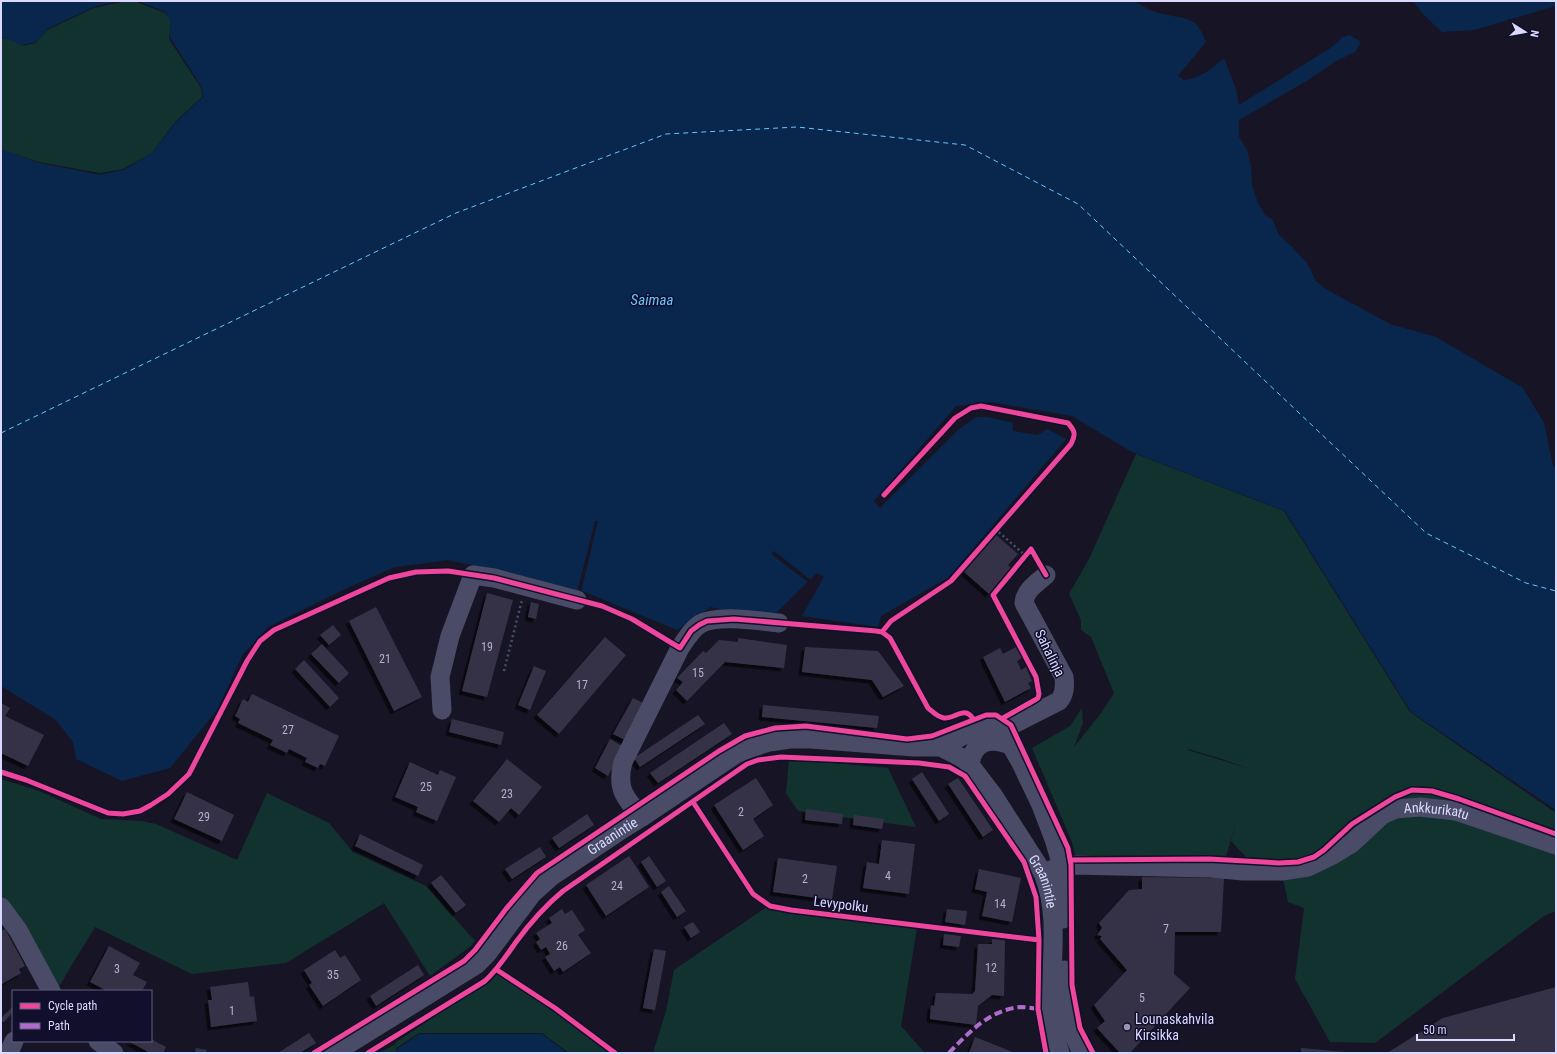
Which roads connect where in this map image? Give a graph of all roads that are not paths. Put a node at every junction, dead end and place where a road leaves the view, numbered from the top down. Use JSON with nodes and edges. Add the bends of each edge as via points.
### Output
{"nodes":[{"id":1,"x":1046,"y":575,"type":"dead end"},
{"id":2,"x":576,"y":600,"type":"dead end"},
{"id":3,"x":779,"y":623,"type":"dead end"},
{"id":4,"x":442,"y":710,"type":"dead end"},
{"id":5,"x":1006,"y":737,"type":"junction"},
{"id":6,"x":941,"y":747,"type":"junction"},
{"id":7,"x":970,"y":765,"type":"junction"},
{"id":8,"x":642,"y":817,"type":"junction"},
{"id":9,"x":1556,"y":845,"type":"edge"},
{"id":10,"x":1062,"y":866,"type":"junction"},
{"id":11,"x":1043,"y":873,"type":"junction"},
{"id":12,"x":1,"y":907,"type":"edge"},
{"id":13,"x":50,"y":990,"type":"edge"},
{"id":14,"x":99,"y":1042,"type":"edge"},
{"id":15,"x":114,"y":1053,"type":"edge"},
{"id":16,"x":334,"y":1053,"type":"edge"},
{"id":17,"x":1060,"y":1053,"type":"edge"},
{"id":18,"x":1082,"y":1053,"type":"edge"}],
"edges":[{"from":1,"to":5,"type":"street","name":"Sahalinja","via":[[1028,590],[1024,603],[1064,677],[1065,688],[1059,701]]},
{"from":2,"to":4,"type":"street","via":[[494,578],[473,575],[450,636],[440,677]]},
{"from":3,"to":8,"type":"street","via":[[734,619],[707,621],[691,631],[623,762],[620,776],[622,789],[626,799]]},
{"from":5,"to":6,"type":"street","name":"Graanintie","via":[[994,726],[989,725]]},
{"from":5,"to":7,"type":"street","via":[[1001,741],[982,743],[971,756]]},
{"from":5,"to":10,"type":"street","name":"Graanintie","via":[[1042,805]]},
{"from":6,"to":7,"type":"street","name":"Graanintie"},
{"from":6,"to":8,"type":"street","name":"Graanintie","via":[[914,748],[811,739],[769,742],[736,754]]},
{"from":7,"to":11,"type":"street","name":"Graanintie","via":[[993,795]]},
{"from":8,"to":16,"type":"street","name":"Graanintie","via":[[552,876],[532,894],[476,965]]},
{"from":9,"to":10,"type":"street","name":"Ankkurikatu","via":[[1456,811],[1420,807],[1395,809],[1382,815],[1351,844],[1308,867],[1282,871],[1243,871]]},
{"from":10,"to":11,"type":"street","name":"Ankkurikatu"},
{"from":10,"to":18,"type":"street","name":"Graanintie","via":[[1066,1003],[1070,1027]]},
{"from":11,"to":17,"type":"street","name":"Graanintie","via":[[1047,882],[1053,923],[1052,1021]]},
{"from":12,"to":13,"type":"street","via":[[18,930]]},
{"from":14,"to":15,"type":"street"}]}
